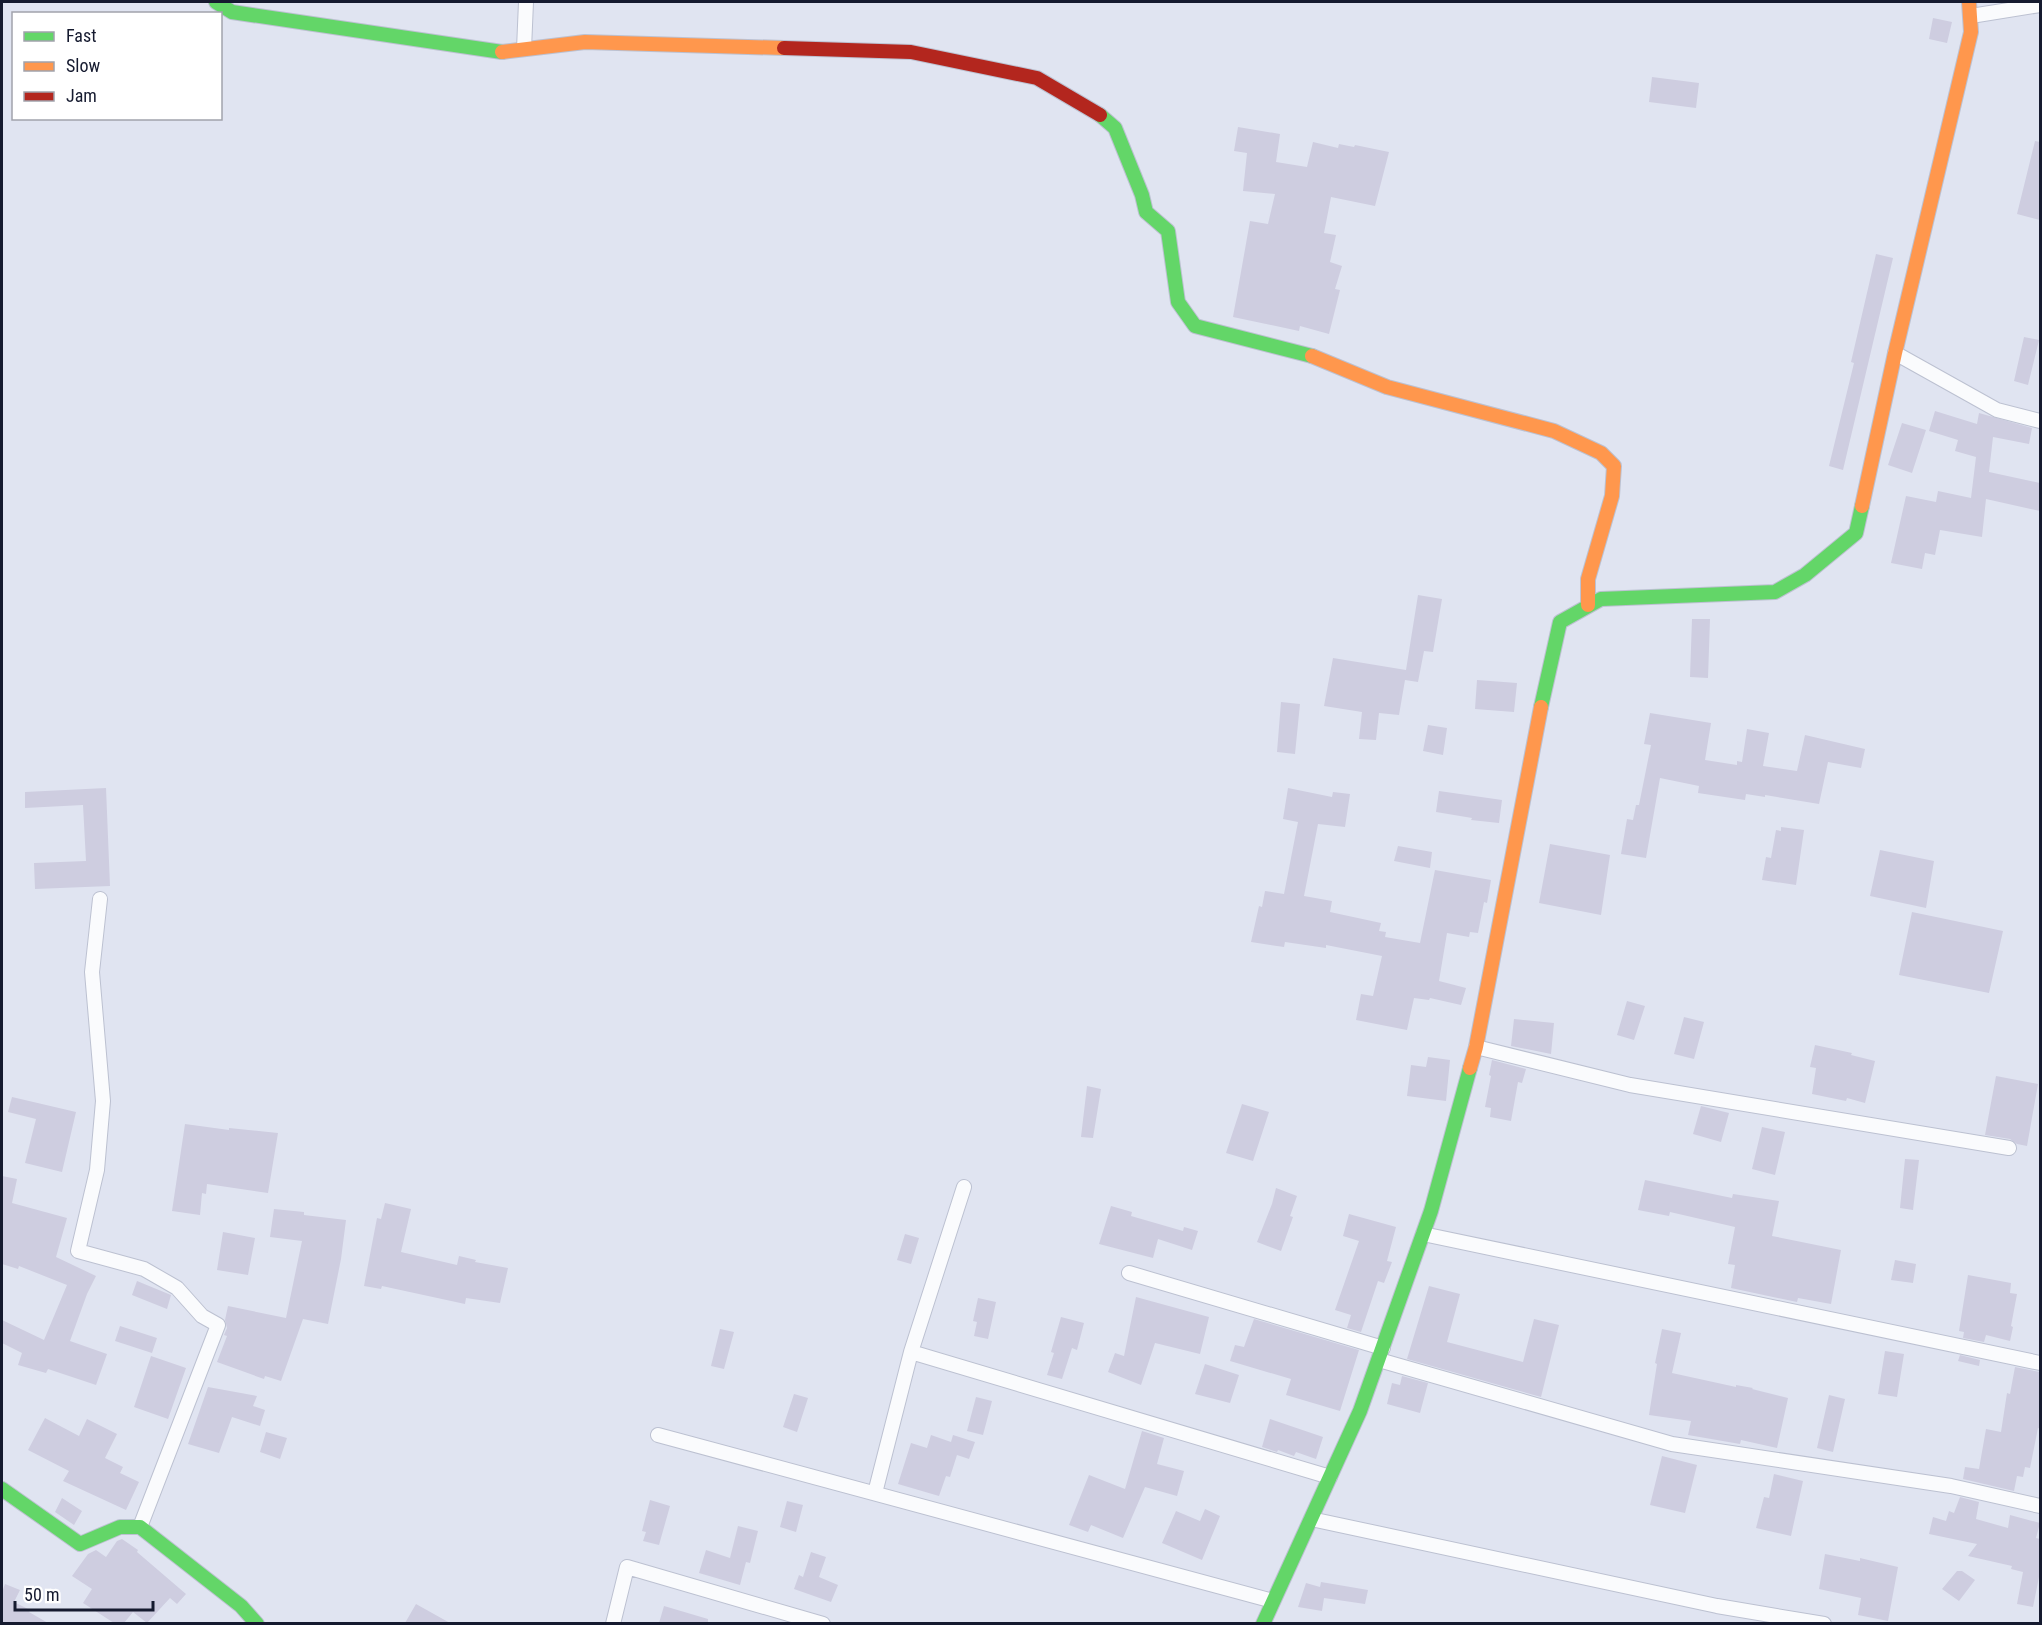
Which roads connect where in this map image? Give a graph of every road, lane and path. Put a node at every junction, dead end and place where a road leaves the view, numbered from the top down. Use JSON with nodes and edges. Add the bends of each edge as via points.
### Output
{"nodes":[{"id":1,"x":216,"y":2,"type":"edge"},
{"id":2,"x":526,"y":2,"type":"edge"},
{"id":3,"x":2040,"y":5,"type":"edge"},
{"id":4,"x":1970,"y":9,"type":"edge"},
{"id":5,"x":524,"y":49,"type":"junction"},
{"id":6,"x":1895,"y":353,"type":"junction"},
{"id":7,"x":2040,"y":421,"type":"edge"},
{"id":8,"x":1588,"y":605,"type":"junction"},
{"id":9,"x":100,"y":899,"type":"dead end"},
{"id":10,"x":1476,"y":1047,"type":"junction"},
{"id":11,"x":2009,"y":1148,"type":"dead end"},
{"id":12,"x":964,"y":1186,"type":"dead end"},
{"id":13,"x":1423,"y":1234,"type":"junction"},
{"id":14,"x":1130,"y":1273,"type":"dead end"},
{"id":15,"x":911,"y":1352,"type":"junction"},
{"id":16,"x":1381,"y":1354,"type":"junction"},
{"id":17,"x":2040,"y":1362,"type":"edge"},
{"id":18,"x":658,"y":1435,"type":"dead end"},
{"id":19,"x":1330,"y":1477,"type":"junction"},
{"id":20,"x":2,"y":1489,"type":"edge"},
{"id":21,"x":875,"y":1493,"type":"junction"},
{"id":22,"x":2040,"y":1506,"type":"edge"},
{"id":23,"x":1311,"y":1519,"type":"junction"},
{"id":24,"x":140,"y":1527,"type":"junction"},
{"id":25,"x":1273,"y":1601,"type":"junction"},
{"id":26,"x":257,"y":1623,"type":"edge"},
{"id":27,"x":612,"y":1623,"type":"edge"},
{"id":28,"x":823,"y":1623,"type":"edge"},
{"id":29,"x":1263,"y":1623,"type":"edge"},
{"id":30,"x":1824,"y":1623,"type":"edge"}],
"edges":[{"from":1,"to":5,"type":"street","via":[[232,12],[498,52]]},
{"from":2,"to":5,"type":"street"},
{"from":3,"to":4,"type":"street"},
{"from":4,"to":6,"type":"street","via":[[1971,32]]},
{"from":5,"to":8,"type":"street","via":[[585,42],[911,52],[1037,78],[1100,114],[1115,128],[1146,212],[1168,231],[1178,302],[1195,326],[1310,355],[1387,387],[1554,431],[1601,453],[1614,466],[1612,496],[1588,579]]},
{"from":6,"to":7,"type":"street","via":[[1997,410]]},
{"from":6,"to":8,"type":"street","via":[[1856,533],[1806,575],[1775,592],[1600,599]]},
{"from":8,"to":10,"type":"street","via":[[1560,622]]},
{"from":9,"to":24,"type":"street","via":[[92,972],[103,1101],[97,1170],[78,1251],[144,1269],[177,1288],[202,1316],[218,1325]]},
{"from":10,"to":11,"type":"street","via":[[1630,1085]]},
{"from":10,"to":13,"type":"street"},
{"from":12,"to":15,"type":"street"},
{"from":13,"to":16,"type":"street"},
{"from":13,"to":17,"type":"street"},
{"from":14,"to":16,"type":"street"},
{"from":15,"to":19,"type":"street"},
{"from":15,"to":21,"type":"street"},
{"from":16,"to":19,"type":"street"},
{"from":16,"to":22,"type":"street","via":[[1672,1444],[1950,1486]]},
{"from":18,"to":21,"type":"street"},
{"from":19,"to":23,"type":"street"},
{"from":20,"to":24,"type":"street","via":[[80,1544],[120,1527]]},
{"from":21,"to":25,"type":"street"},
{"from":23,"to":25,"type":"street"},
{"from":23,"to":30,"type":"street","via":[[1717,1606]]},
{"from":24,"to":26,"type":"street"},
{"from":25,"to":29,"type":"street"},
{"from":27,"to":28,"type":"street","via":[[627,1567]]}]}
